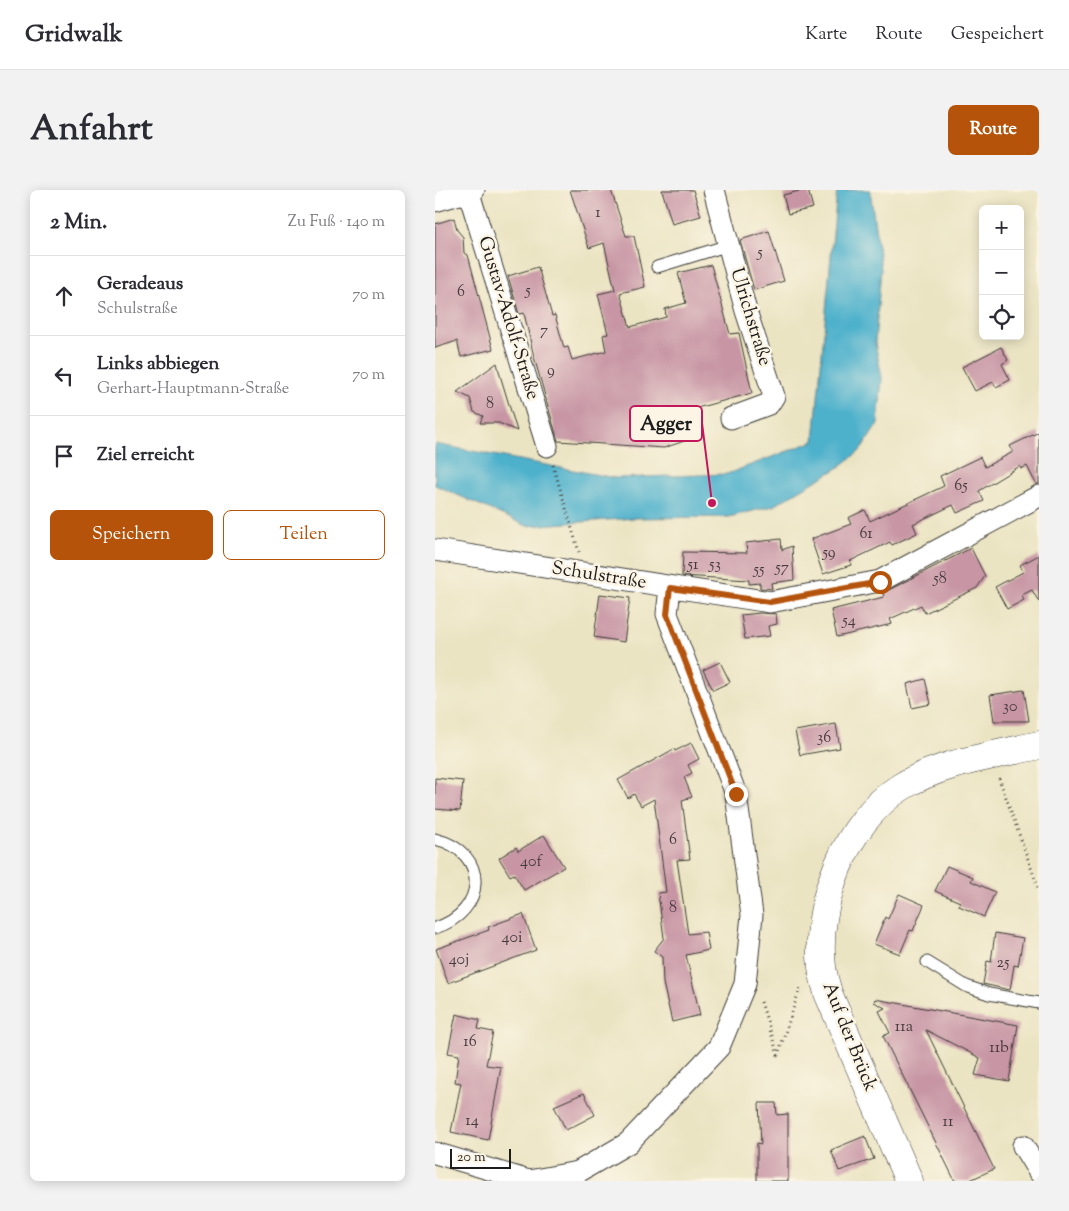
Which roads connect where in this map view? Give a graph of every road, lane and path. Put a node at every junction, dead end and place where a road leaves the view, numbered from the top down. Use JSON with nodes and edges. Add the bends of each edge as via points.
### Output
{"nodes":[{"id":1,"x":470,"y":190,"type":"edge"},
{"id":2,"x":715,"y":190,"type":"edge"},
{"id":3,"x":435,"y":201,"type":"edge"},
{"id":4,"x":729,"y":244,"type":"junction"},
{"id":5,"x":657,"y":267,"type":"dead end"},
{"id":6,"x":731,"y":418,"type":"dead end"},
{"id":7,"x":549,"y":453,"type":"joint"},
{"id":8,"x":1039,"y":496,"type":"edge"},
{"id":9,"x":435,"y":550,"type":"edge"},
{"id":10,"x":582,"y":562,"type":"dead end"},
{"id":11,"x":670,"y":588,"type":"junction"},
{"id":12,"x":1039,"y":745,"type":"edge"},
{"id":13,"x":992,"y":756,"type":"junction"},
{"id":14,"x":435,"y":839,"type":"edge"},
{"id":15,"x":1039,"y":890,"type":"edge"},
{"id":16,"x":435,"y":928,"type":"edge"},
{"id":17,"x":927,"y":962,"type":"dead end"},
{"id":18,"x":825,"y":980,"type":"junction"},
{"id":19,"x":745,"y":984,"type":"junction"},
{"id":20,"x":1039,"y":1003,"type":"edge"},
{"id":21,"x":1023,"y":1146,"type":"dead end"},
{"id":22,"x":435,"y":1153,"type":"edge"},
{"id":23,"x":1039,"y":1172,"type":"edge"},
{"id":24,"x":909,"y":1181,"type":"edge"}],
"edges":[{"from":1,"to":3,"type":"street"},
{"from":1,"to":7,"type":"street","name":"Gustav-Adolf-Straße"},
{"from":2,"to":4,"type":"street","name":"Ulrichstraße"},
{"from":4,"to":5,"type":"lane"},
{"from":4,"to":6,"type":"street","name":"Ulrichstraße","via":[[746,311],[774,396],[769,404]]},
{"from":7,"to":10,"type":"path"},
{"from":8,"to":11,"type":"street","name":"Schulstraße","via":[[880,582],[770,602]]},
{"from":9,"to":11,"type":"street","name":"Schulstraße"},
{"from":11,"to":19,"type":"street","via":[[667,614],[736,794],[752,915]]},
{"from":12,"to":13,"type":"main road","name":"Auf der Brück"},
{"from":13,"to":15,"type":"path"},
{"from":13,"to":18,"type":"main road","name":"Auf der Brück","via":[[933,772],[901,787],[878,805],[860,827],[832,879],[825,906],[822,940]]},
{"from":14,"to":16,"type":"lane","via":[[458,847],[468,859],[475,877],[473,898],[465,909],[445,925]]},
{"from":17,"to":20,"type":"lane","via":[[967,986],[989,994]]},
{"from":18,"to":19,"type":"path","via":[[801,983],[778,1055],[755,985]]},
{"from":18,"to":24,"type":"main road","name":"Auf der Brück"},
{"from":19,"to":22,"type":"street","via":[[719,1047],[629,1143],[578,1172],[529,1181]]},
{"from":21,"to":23,"type":"street"}]}
